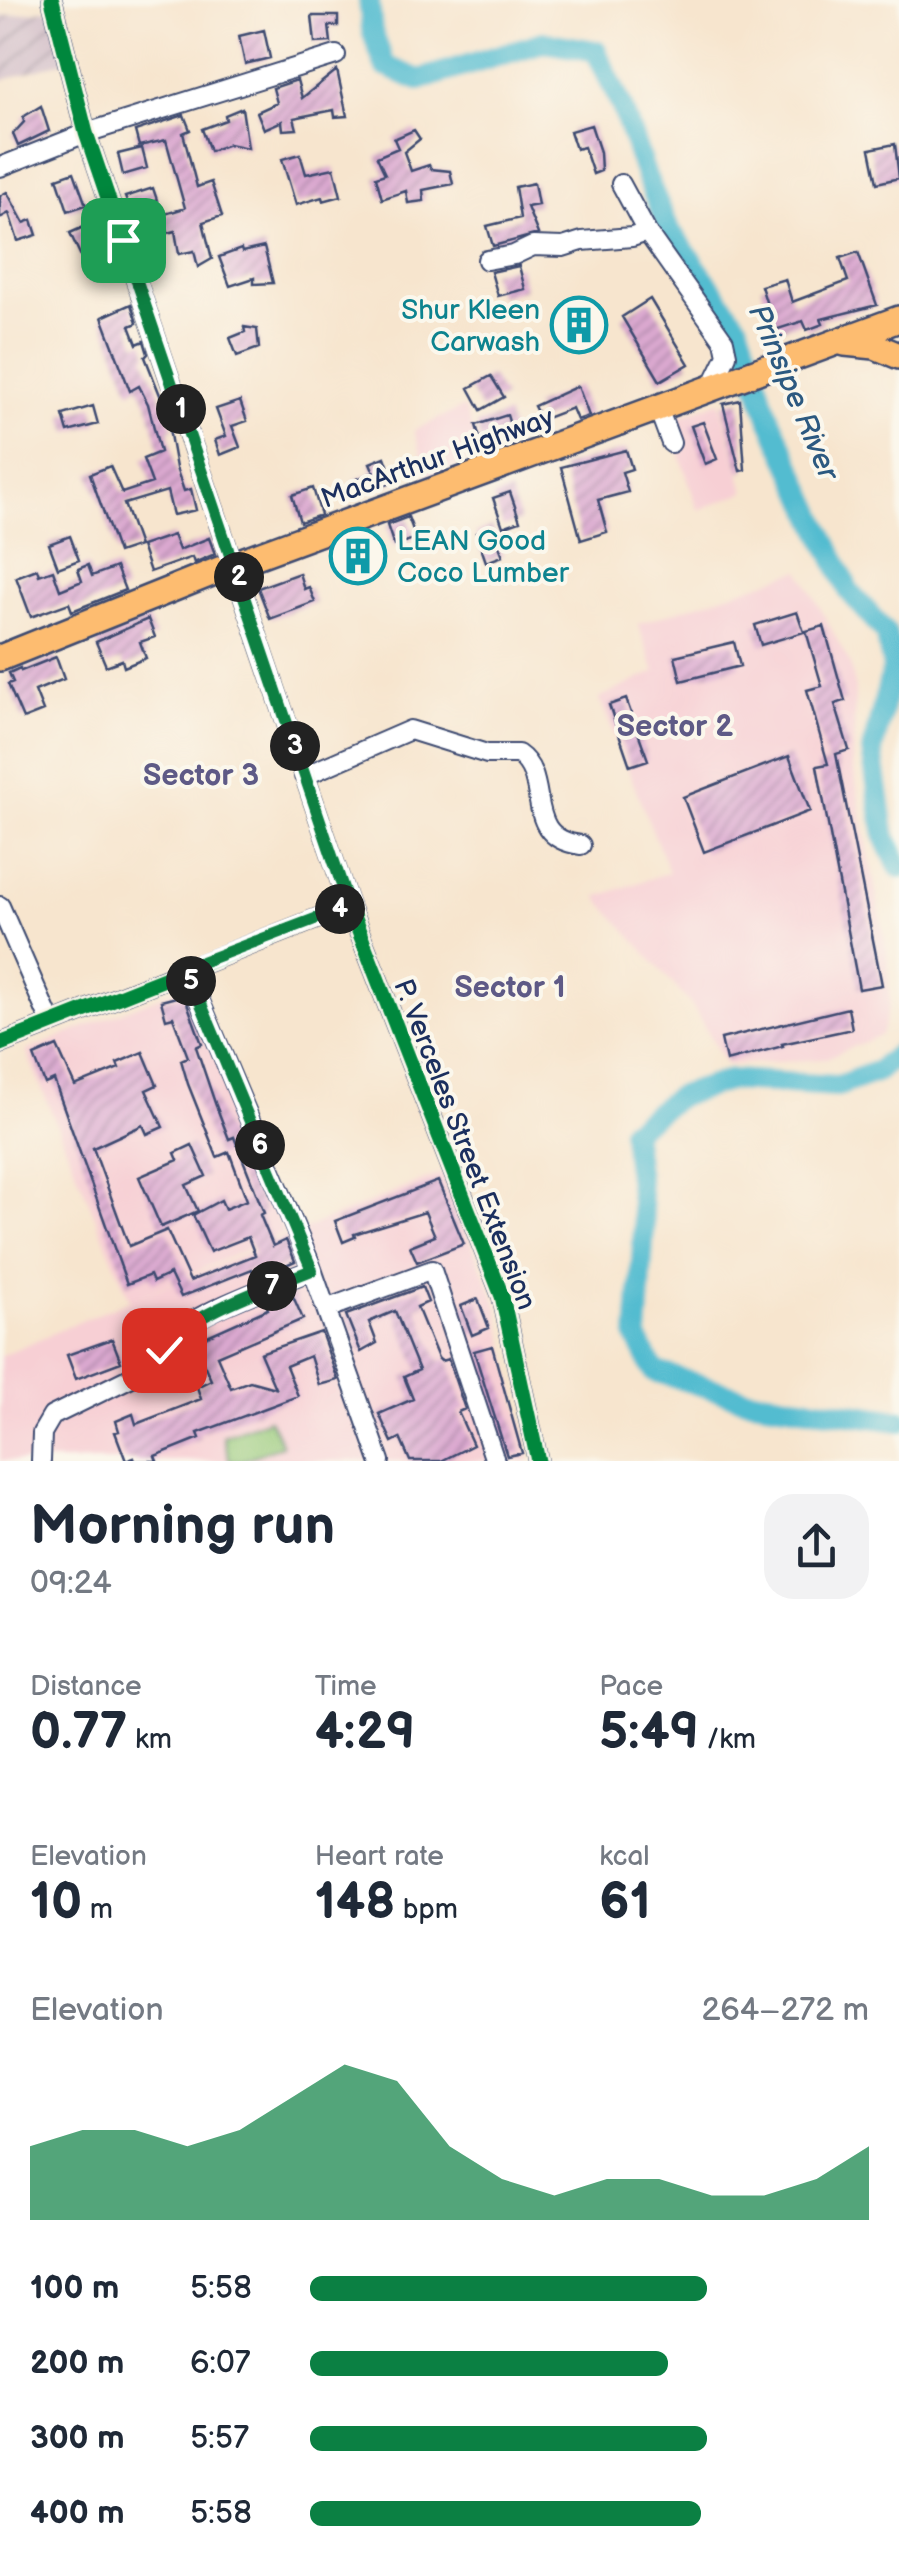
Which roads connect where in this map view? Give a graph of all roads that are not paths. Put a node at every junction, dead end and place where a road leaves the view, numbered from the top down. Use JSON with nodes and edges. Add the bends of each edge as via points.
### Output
{"nodes":[{"id":1,"x":52,"y":0,"type":"edge"},
{"id":2,"x":336,"y":55,"type":"dead end"},
{"id":3,"x":86,"y":132,"type":"junction"},
{"id":4,"x":0,"y":166,"type":"edge"},
{"id":5,"x":621,"y":184,"type":"dead end"},
{"id":6,"x":647,"y":232,"type":"junction"},
{"id":7,"x":488,"y":260,"type":"dead end"},
{"id":8,"x":899,"y":320,"type":"edge"},
{"id":9,"x":830,"y":344,"type":"junction"},
{"id":10,"x":899,"y":356,"type":"edge"},
{"id":11,"x":720,"y":385,"type":"junction"},
{"id":12,"x":658,"y":408,"type":"junction"},
{"id":13,"x":671,"y":443,"type":"dead end"},
{"id":14,"x":234,"y":564,"type":"junction"},
{"id":15,"x":0,"y":658,"type":"edge"},
{"id":16,"x":304,"y":776,"type":"junction"},
{"id":17,"x":580,"y":845,"type":"dead end"},
{"id":18,"x":0,"y":906,"type":"edge"},
{"id":19,"x":349,"y":906,"type":"junction"},
{"id":20,"x":186,"y":968,"type":"junction"},
{"id":21,"x":51,"y":1024,"type":"junction"},
{"id":22,"x":0,"y":1044,"type":"edge"},
{"id":23,"x":311,"y":1266,"type":"junction"},
{"id":24,"x":326,"y":1308,"type":"junction"},
{"id":25,"x":40,"y":1461,"type":"edge"},
{"id":26,"x":380,"y":1461,"type":"edge"},
{"id":27,"x":495,"y":1461,"type":"edge"},
{"id":28,"x":538,"y":1461,"type":"edge"}],
"edges":[{"from":1,"to":3,"type":"street","name":"P. Verceles Street Extension"},
{"from":2,"to":3,"type":"street"},
{"from":3,"to":4,"type":"street"},
{"from":3,"to":14,"type":"street","name":"P. Verceles Street Extension"},
{"from":5,"to":6,"type":"street"},
{"from":6,"to":7,"type":"street","via":[[563,248],[533,246]]},
{"from":6,"to":11,"type":"street","via":[[724,341]]},
{"from":8,"to":9,"type":"highway","name":"MacArthur Highway"},
{"from":9,"to":10,"type":"highway","via":[[855,342]]},
{"from":9,"to":11,"type":"highway","name":"MacArthur Highway"},
{"from":11,"to":12,"type":"highway","name":"MacArthur Highway"},
{"from":12,"to":13,"type":"street"},
{"from":12,"to":14,"type":"highway","name":"MacArthur Highway"},
{"from":14,"to":15,"type":"highway","name":"MacArthur Highway"},
{"from":14,"to":16,"type":"street","name":"P. Verceles Street Extension"},
{"from":16,"to":17,"type":"street","via":[[410,730],[487,754],[518,754],[532,771],[546,828]]},
{"from":16,"to":19,"type":"street","name":"P. Verceles Street Extension"},
{"from":18,"to":21,"type":"street"},
{"from":19,"to":20,"type":"street"},
{"from":19,"to":28,"type":"street","name":"P. Verceles Street Extension","via":[[502,1296]]},
{"from":20,"to":21,"type":"street"},
{"from":20,"to":23,"type":"street"},
{"from":21,"to":22,"type":"street"},
{"from":23,"to":24,"type":"street"},
{"from":23,"to":25,"type":"street","via":[[182,1328],[169,1338],[158,1364],[52,1416],[42,1433]]},
{"from":24,"to":26,"type":"street"},
{"from":24,"to":27,"type":"street","via":[[432,1270]]}]}
